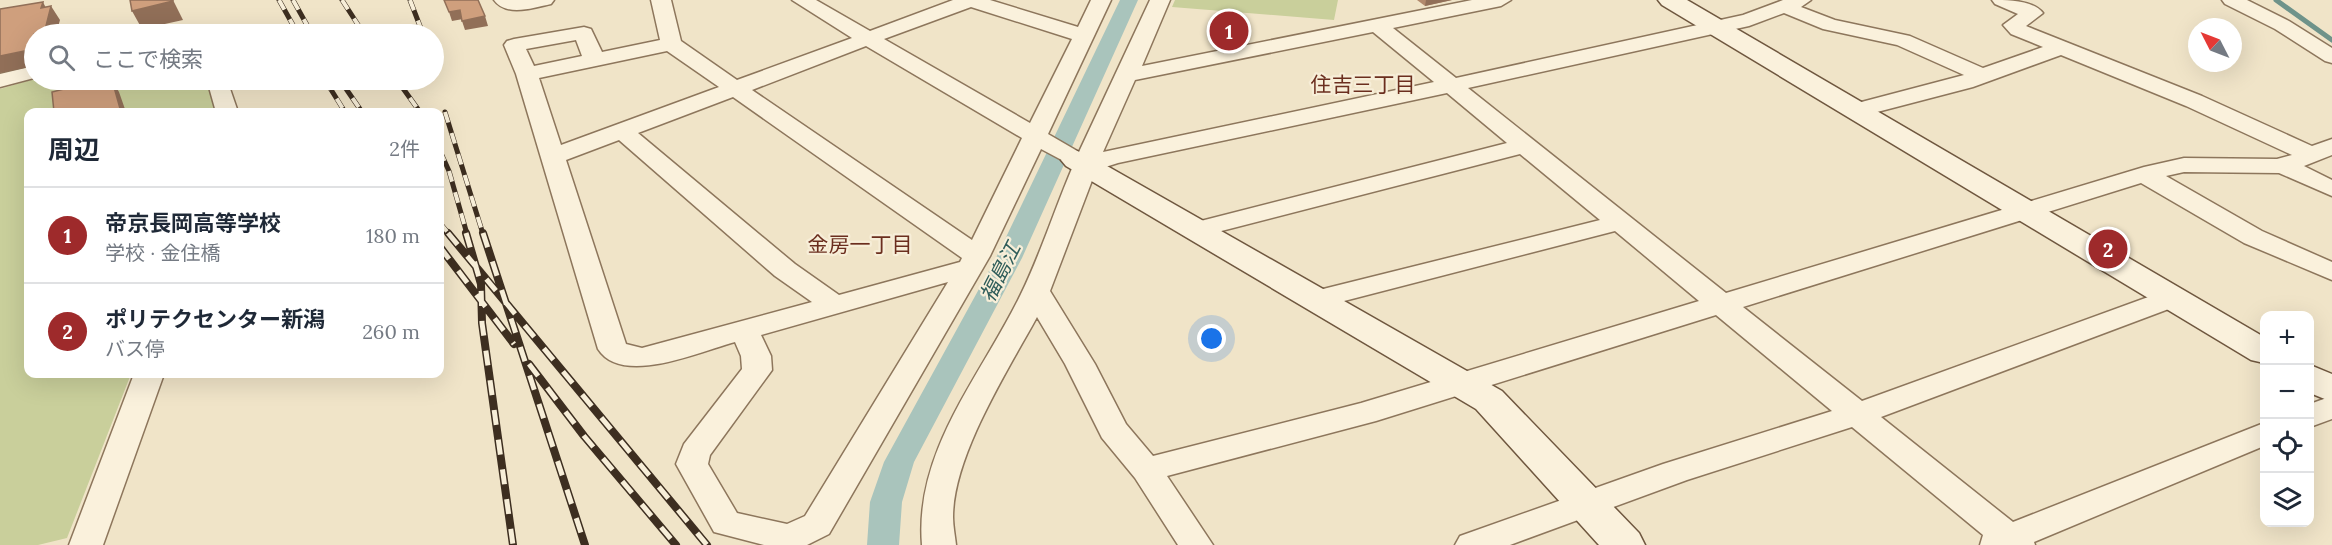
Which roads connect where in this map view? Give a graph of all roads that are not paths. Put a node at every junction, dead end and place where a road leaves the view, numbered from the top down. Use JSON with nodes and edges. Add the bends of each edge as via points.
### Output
{"nodes":[{"id":1,"x":504,"y":0,"type":"edge"},
{"id":2,"x":544,"y":0,"type":"edge"},
{"id":3,"x":661,"y":0,"type":"edge"},
{"id":4,"x":802,"y":0,"type":"edge"},
{"id":5,"x":971,"y":0,"type":"edge"},
{"id":6,"x":1101,"y":0,"type":"edge"},
{"id":7,"x":1160,"y":0,"type":"edge"},
{"id":8,"x":1501,"y":0,"type":"edge"},
{"id":9,"x":1670,"y":0,"type":"edge"},
{"id":10,"x":2002,"y":0,"type":"edge"},
{"id":11,"x":2232,"y":0,"type":"edge"},
{"id":12,"x":1793,"y":3,"type":"edge"},
{"id":13,"x":1377,"y":25,"type":"junction"},
{"id":14,"x":1717,"y":27,"type":"junction"},
{"id":15,"x":1083,"y":36,"type":"junction"},
{"id":16,"x":868,"y":39,"type":"junction"},
{"id":17,"x":672,"y":44,"type":"junction"},
{"id":18,"x":2060,"y":48,"type":"junction"},
{"id":19,"x":2332,"y":57,"type":"edge"},
{"id":20,"x":24,"y":75,"type":"edge"},
{"id":21,"x":1127,"y":75,"type":"junction"},
{"id":22,"x":1983,"y":76,"type":"junction"},
{"id":23,"x":0,"y":81,"type":"edge"},
{"id":24,"x":1452,"y":86,"type":"junction"},
{"id":25,"x":734,"y":88,"type":"junction"},
{"id":26,"x":220,"y":90,"type":"edge"},
{"id":27,"x":226,"y":108,"type":"edge"},
{"id":28,"x":1858,"y":110,"type":"junction"},
{"id":29,"x":623,"y":132,"type":"junction"},
{"id":30,"x":1039,"y":138,"type":"junction"},
{"id":31,"x":1526,"y":145,"type":"junction"},
{"id":32,"x":2322,"y":151,"type":"edge"},
{"id":33,"x":552,"y":157,"type":"junction"},
{"id":34,"x":1081,"y":163,"type":"junction"},
{"id":35,"x":2282,"y":165,"type":"junction"},
{"id":36,"x":2144,"y":174,"type":"junction"},
{"id":37,"x":2332,"y":189,"type":"edge"},
{"id":38,"x":2023,"y":209,"type":"junction"},
{"id":39,"x":1621,"y":222,"type":"junction"},
{"id":40,"x":1198,"y":229,"type":"junction"},
{"id":41,"x":973,"y":262,"type":"junction"},
{"id":42,"x":2332,"y":272,"type":"edge"},
{"id":43,"x":1036,"y":291,"type":"junction"},
{"id":44,"x":2172,"y":298,"type":"junction"},
{"id":45,"x":1317,"y":299,"type":"junction"},
{"id":46,"x":1720,"y":302,"type":"junction"},
{"id":47,"x":834,"y":305,"type":"junction"},
{"id":48,"x":744,"y":329,"type":"junction"},
{"id":49,"x":2260,"y":349,"type":"edge"},
{"id":50,"x":148,"y":378,"type":"edge"},
{"id":51,"x":2314,"y":379,"type":"edge"},
{"id":52,"x":1461,"y":382,"type":"junction"},
{"id":53,"x":2332,"y":390,"type":"edge"},
{"id":54,"x":2332,"y":407,"type":"edge"},
{"id":55,"x":1858,"y":414,"type":"junction"},
{"id":56,"x":2314,"y":414,"type":"edge"},
{"id":57,"x":2260,"y":436,"type":"edge"},
{"id":58,"x":1146,"y":470,"type":"junction"},
{"id":59,"x":1586,"y":503,"type":"junction"},
{"id":60,"x":2005,"y":542,"type":"edge"},
{"id":61,"x":86,"y":545,"type":"edge"},
{"id":62,"x":939,"y":545,"type":"edge"},
{"id":63,"x":1196,"y":545,"type":"edge"},
{"id":64,"x":1472,"y":545,"type":"edge"},
{"id":65,"x":1624,"y":545,"type":"edge"}],
"edges":[{"from":1,"to":2,"type":"street","via":[[511,5]]},
{"from":3,"to":17,"type":"street"},
{"from":4,"to":16,"type":"street"},
{"from":5,"to":15,"type":"street"},
{"from":5,"to":16,"type":"street"},
{"from":6,"to":15,"type":"street"},
{"from":7,"to":21,"type":"street"},
{"from":8,"to":13,"type":"street"},
{"from":9,"to":14,"type":"street"},
{"from":10,"to":18,"type":"street","via":[[2033,13],[2013,25],[2018,30]]},
{"from":11,"to":19,"type":"street","via":[[2282,25]]},
{"from":12,"to":14,"type":"street"},
{"from":12,"to":22,"type":"street","via":[[1830,25],[1911,42]]},
{"from":13,"to":21,"type":"street"},
{"from":13,"to":24,"type":"street"},
{"from":14,"to":24,"type":"street"},
{"from":14,"to":28,"type":"street"},
{"from":15,"to":30,"type":"street"},
{"from":16,"to":25,"type":"street"},
{"from":16,"to":30,"type":"street"},
{"from":17,"to":25,"type":"street"},
{"from":17,"to":33,"type":"street","via":[[594,60],[584,33],[514,45]]},
{"from":18,"to":22,"type":"street"},
{"from":18,"to":32,"type":"street"},
{"from":20,"to":23,"type":"street"},
{"from":21,"to":34,"type":"street"},
{"from":22,"to":28,"type":"street"},
{"from":24,"to":31,"type":"street"},
{"from":24,"to":34,"type":"street"},
{"from":25,"to":29,"type":"street"},
{"from":25,"to":41,"type":"street"},
{"from":26,"to":27,"type":"street"},
{"from":28,"to":38,"type":"street"},
{"from":29,"to":33,"type":"street"},
{"from":29,"to":47,"type":"street","via":[[786,270]]},
{"from":30,"to":34,"type":"street"},
{"from":30,"to":41,"type":"street"},
{"from":31,"to":39,"type":"street"},
{"from":31,"to":40,"type":"street"},
{"from":32,"to":35,"type":"street"},
{"from":33,"to":48,"type":"street","via":[[613,349],[624,356],[642,358]]},
{"from":34,"to":40,"type":"street"},
{"from":34,"to":43,"type":"street"},
{"from":35,"to":36,"type":"street","via":[[2184,165]]},
{"from":35,"to":37,"type":"street"},
{"from":36,"to":38,"type":"street"},
{"from":36,"to":42,"type":"street","via":[[2253,237]]},
{"from":38,"to":44,"type":"street"},
{"from":38,"to":46,"type":"street"},
{"from":39,"to":45,"type":"street"},
{"from":39,"to":46,"type":"street"},
{"from":40,"to":45,"type":"street"},
{"from":41,"to":47,"type":"street"},
{"from":41,"to":48,"type":"street","via":[[817,525],[790,538],[726,523],[692,464],[695,452],[757,370],[756,356]]},
{"from":43,"to":58,"type":"street","via":[[1080,364],[1113,430]]},
{"from":43,"to":62,"type":"street","via":[[948,464],[938,499]]},
{"from":44,"to":49,"type":"street"},
{"from":44,"to":55,"type":"street"},
{"from":45,"to":52,"type":"street"},
{"from":46,"to":52,"type":"street"},
{"from":46,"to":55,"type":"street"},
{"from":47,"to":48,"type":"street"},
{"from":50,"to":61,"type":"street"},
{"from":51,"to":53,"type":"street"},
{"from":52,"to":58,"type":"street","via":[[1365,413]]},
{"from":52,"to":59,"type":"street","via":[[1509,419]]},
{"from":54,"to":56,"type":"street"},
{"from":55,"to":59,"type":"street"},
{"from":55,"to":60,"type":"street"},
{"from":57,"to":60,"type":"street"},
{"from":58,"to":63,"type":"street"},
{"from":59,"to":64,"type":"street"},
{"from":59,"to":65,"type":"street"}]}
